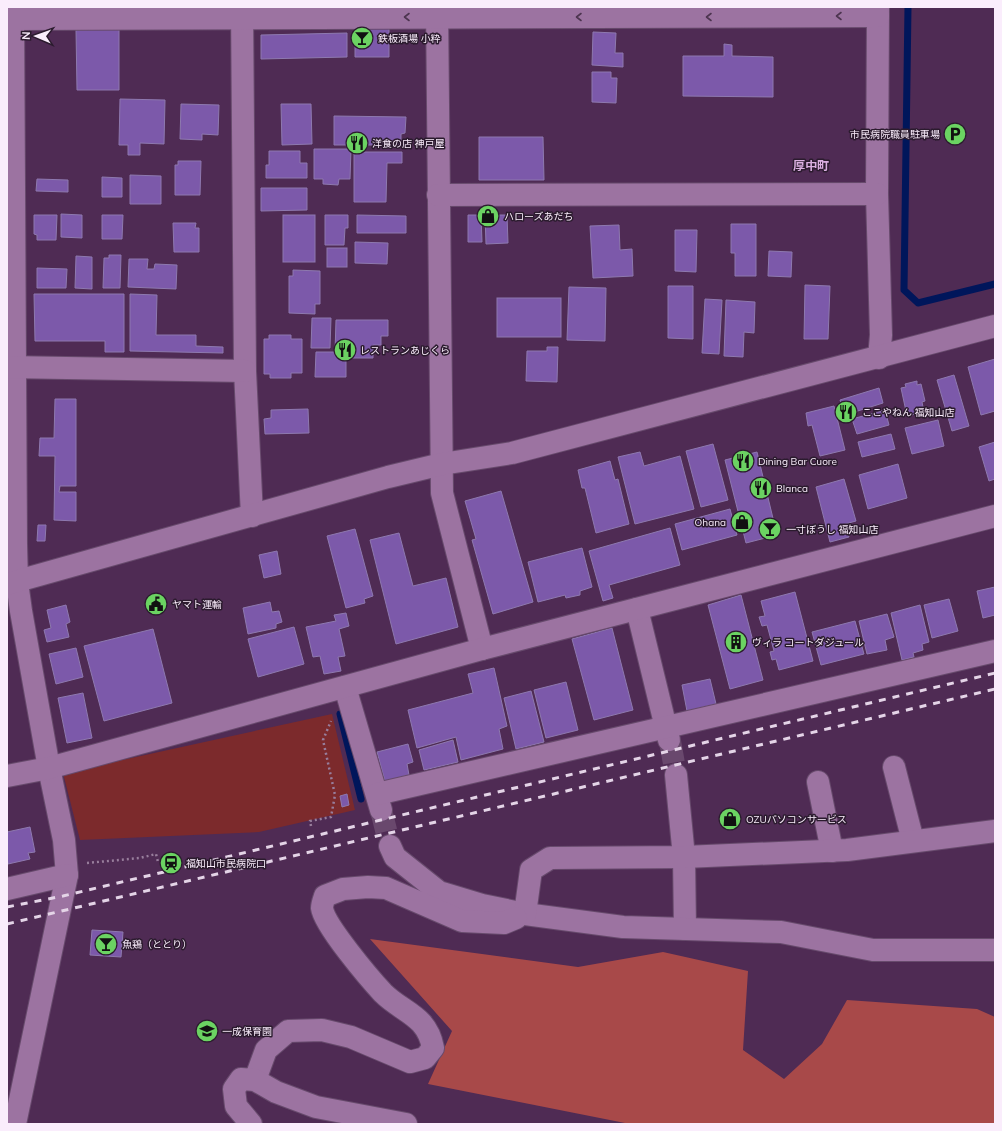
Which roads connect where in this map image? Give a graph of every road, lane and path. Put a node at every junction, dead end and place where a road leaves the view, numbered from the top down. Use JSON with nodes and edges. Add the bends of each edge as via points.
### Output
{"nodes":[{"id":1,"x":878,"y":11,"type":"edge"},
{"id":2,"x":437,"y":12,"type":"edge"},
{"id":3,"x":608,"y":12,"type":"edge"},
{"id":4,"x":242,"y":13,"type":"edge"},
{"id":5,"x":11,"y":15,"type":"edge"},
{"id":6,"x":438,"y":194,"type":"junction"},
{"id":7,"x":876,"y":194,"type":"junction"},
{"id":8,"x":995,"y":326,"type":"edge"},
{"id":9,"x":879,"y":358,"type":"junction"},
{"id":10,"x":11,"y":367,"type":"edge"},
{"id":11,"x":245,"y":371,"type":"junction"},
{"id":12,"x":442,"y":464,"type":"junction"},
{"id":13,"x":252,"y":516,"type":"junction"},
{"id":14,"x":995,"y":516,"type":"edge"},
{"id":15,"x":11,"y":545,"type":"edge"},
{"id":16,"x":12,"y":583,"type":"edge"},
{"id":17,"x":637,"y":609,"type":"junction"},
{"id":18,"x":14,"y":612,"type":"edge"},
{"id":19,"x":482,"y":649,"type":"junction"},
{"id":20,"x":995,"y":651,"type":"edge"},
{"id":21,"x":346,"y":687,"type":"junction"},
{"id":22,"x":332,"y":720,"type":"dead end"},
{"id":23,"x":667,"y":734,"type":"junction"},
{"id":24,"x":894,"y":767,"type":"dead end"},
{"id":25,"x":49,"y":768,"type":"junction"},
{"id":26,"x":676,"y":774,"type":"tunnel mouth"},
{"id":27,"x":7,"y":776,"type":"edge"},
{"id":28,"x":818,"y":782,"type":"dead end"},
{"id":29,"x":311,"y":826,"type":"dead end"},
{"id":30,"x":995,"y":831,"type":"edge"},
{"id":31,"x":913,"y":841,"type":"junction"},
{"id":32,"x":390,"y":846,"type":"tunnel mouth"},
{"id":33,"x":832,"y":851,"type":"junction"},
{"id":34,"x":684,"y":857,"type":"junction"},
{"id":35,"x":158,"y":862,"type":"dead end"},
{"id":36,"x":67,"y":870,"type":"junction"},
{"id":37,"x":7,"y":889,"type":"edge"},
{"id":38,"x":525,"y":914,"type":"junction"},
{"id":39,"x":685,"y":929,"type":"junction"},
{"id":40,"x":995,"y":950,"type":"edge"},
{"id":41,"x":255,"y":1080,"type":"junction"},
{"id":42,"x":15,"y":1124,"type":"edge"},
{"id":43,"x":251,"y":1124,"type":"edge"},
{"id":44,"x":406,"y":1124,"type":"edge"}],
"edges":[{"from":1,"to":3,"type":"street","one_way":true},
{"from":1,"to":7,"type":"street"},
{"from":3,"to":2,"type":"street","one_way":true},
{"from":2,"to":4,"type":"street","one_way":true},
{"from":2,"to":6,"type":"street"},
{"from":4,"to":5,"type":"street"},
{"from":4,"to":11,"type":"street"},
{"from":5,"to":10,"type":"street"},
{"from":6,"to":7,"type":"street"},
{"from":6,"to":12,"type":"street"},
{"from":7,"to":9,"type":"street","via":[[881,335]]},
{"from":8,"to":9,"type":"street"},
{"from":9,"to":12,"type":"street","via":[[512,453]]},
{"from":10,"to":11,"type":"street"},
{"from":10,"to":15,"type":"street"},
{"from":11,"to":13,"type":"street"},
{"from":12,"to":13,"type":"street"},
{"from":12,"to":19,"type":"street","via":[[442,493]]},
{"from":13,"to":16,"type":"street"},
{"from":14,"to":17,"type":"street"},
{"from":15,"to":16,"type":"street"},
{"from":16,"to":18,"type":"street"},
{"from":17,"to":19,"type":"street"},
{"from":17,"to":23,"type":"street"},
{"from":18,"to":25,"type":"street"},
{"from":19,"to":21,"type":"street"},
{"from":20,"to":23,"type":"street"},
{"from":21,"to":23,"type":"street","via":[[379,802]]},
{"from":21,"to":25,"type":"street"},
{"from":22,"to":29,"type":"path","via":[[323,740],[335,795],[331,817],[310,821]]},
{"from":24,"to":31,"type":"street"},
{"from":25,"to":27,"type":"street"},
{"from":25,"to":36,"type":"street","via":[[64,840]]},
{"from":26,"to":34,"type":"street"},
{"from":28,"to":33,"type":"street"},
{"from":30,"to":31,"type":"street"},
{"from":31,"to":33,"type":"street"},
{"from":32,"to":38,"type":"street","via":[[395,857],[439,892]]},
{"from":33,"to":34,"type":"street"},
{"from":34,"to":38,"type":"street","via":[[550,858],[531,870]]},
{"from":34,"to":39,"type":"street"},
{"from":35,"to":36,"type":"path","via":[[156,854]]},
{"from":36,"to":37,"type":"street"},
{"from":36,"to":42,"type":"street"},
{"from":38,"to":39,"type":"street","via":[[623,927]]},
{"from":38,"to":41,"type":"street","via":[[504,923],[462,920],[386,888],[343,889],[325,896],[322,907],[328,922],[342,943],[384,994],[420,1019],[431,1037],[433,1048],[425,1058],[410,1062],[351,1037],[322,1030],[288,1031],[266,1050]]},
{"from":39,"to":40,"type":"street","via":[[781,932],[873,950]]},
{"from":41,"to":43,"type":"street","via":[[241,1079],[234,1089],[236,1106]]},
{"from":41,"to":44,"type":"street","via":[[276,1092],[316,1108]]}]}
